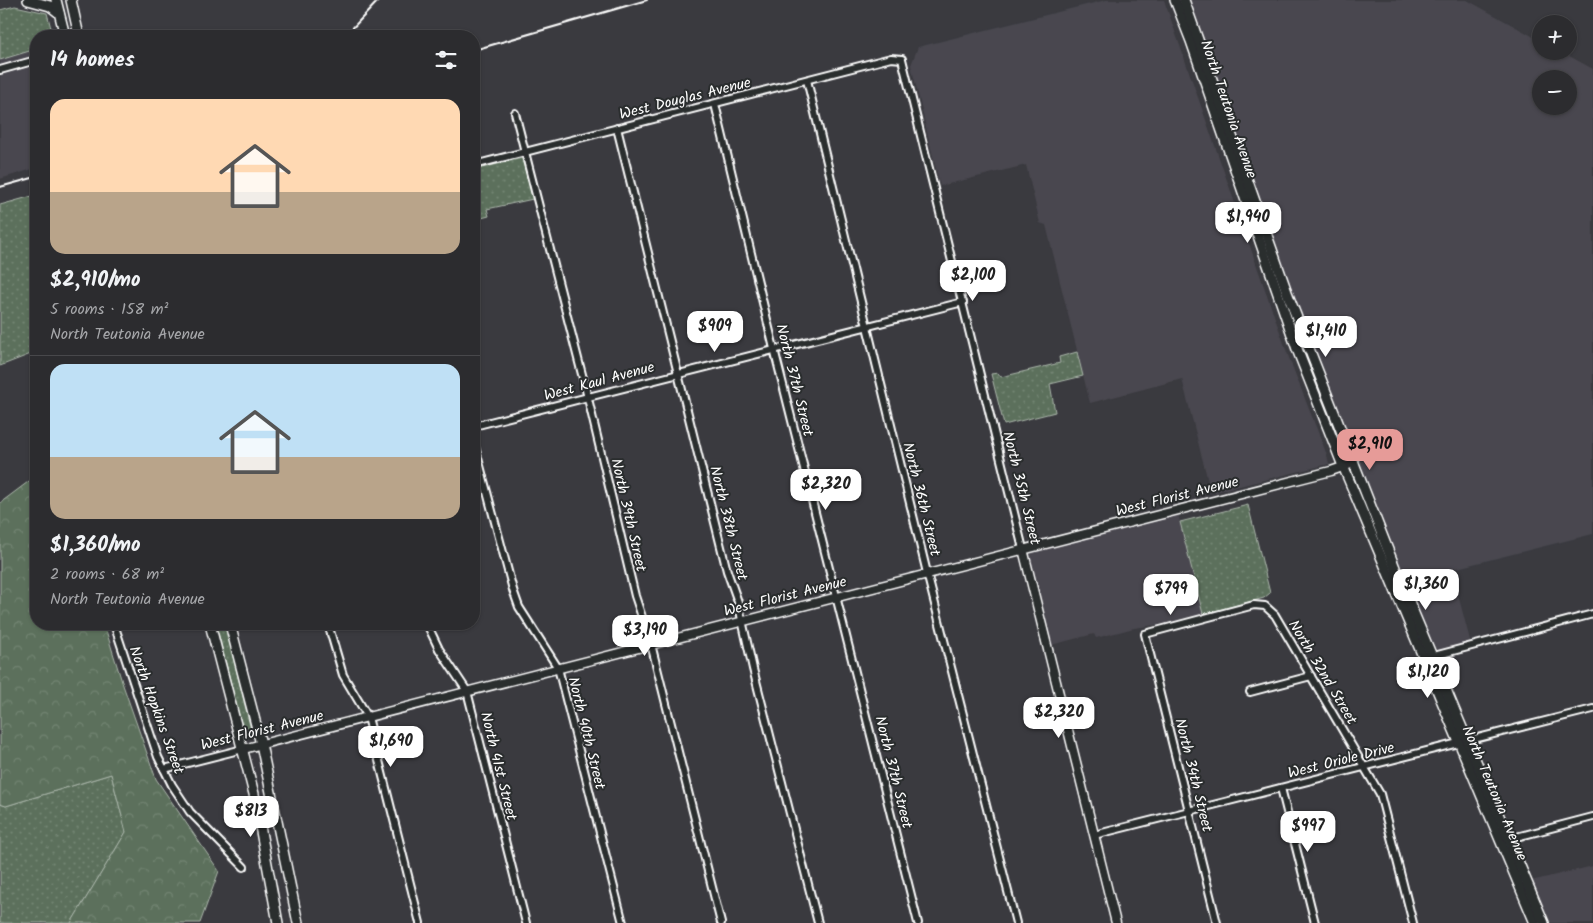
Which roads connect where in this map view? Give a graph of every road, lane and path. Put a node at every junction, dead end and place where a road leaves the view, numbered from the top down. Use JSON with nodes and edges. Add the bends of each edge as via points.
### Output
{"nodes":[{"id":1,"x":28,"y":0,"type":"edge"},
{"id":2,"x":56,"y":0,"type":"edge"},
{"id":3,"x":71,"y":0,"type":"edge"},
{"id":4,"x":1175,"y":0,"type":"edge"},
{"id":5,"x":1184,"y":0,"type":"edge"},
{"id":6,"x":59,"y":13,"type":"junction"},
{"id":7,"x":63,"y":30,"type":"edge"},
{"id":8,"x":78,"y":30,"type":"edge"},
{"id":9,"x":902,"y":59,"type":"joint"},
{"id":10,"x":30,"y":62,"type":"edge"},
{"id":11,"x":0,"y":70,"type":"edge"},
{"id":12,"x":807,"y":80,"type":"junction"},
{"id":13,"x":716,"y":104,"type":"junction"},
{"id":14,"x":515,"y":113,"type":"dead end"},
{"id":15,"x":617,"y":128,"type":"junction"},
{"id":16,"x":526,"y":151,"type":"junction"},
{"id":17,"x":480,"y":163,"type":"edge"},
{"id":18,"x":963,"y":302,"type":"junction"},
{"id":19,"x":866,"y":326,"type":"junction"},
{"id":20,"x":774,"y":349,"type":"junction"},
{"id":21,"x":678,"y":373,"type":"junction"},
{"id":22,"x":588,"y":397,"type":"junction"},
{"id":23,"x":480,"y":424,"type":"edge"},
{"id":24,"x":1354,"y":463,"type":"junction"},
{"id":25,"x":480,"y":466,"type":"edge"},
{"id":26,"x":1343,"y":466,"type":"junction"},
{"id":27,"x":1023,"y":549,"type":"junction"},
{"id":28,"x":927,"y":573,"type":"junction"},
{"id":29,"x":837,"y":597,"type":"junction"},
{"id":30,"x":1593,"y":614,"type":"edge"},
{"id":31,"x":742,"y":621,"type":"junction"},
{"id":32,"x":116,"y":630,"type":"edge"},
{"id":33,"x":212,"y":630,"type":"edge"},
{"id":34,"x":232,"y":630,"type":"edge"},
{"id":35,"x":330,"y":630,"type":"edge"},
{"id":36,"x":430,"y":630,"type":"edge"},
{"id":37,"x":1145,"y":634,"type":"joint"},
{"id":38,"x":651,"y":644,"type":"junction"},
{"id":39,"x":1428,"y":657,"type":"junction"},
{"id":40,"x":558,"y":668,"type":"junction"},
{"id":41,"x":1311,"y":676,"type":"junction"},
{"id":42,"x":467,"y":692,"type":"junction"},
{"id":43,"x":1250,"y":692,"type":"dead end"},
{"id":44,"x":1593,"y":709,"type":"edge"},
{"id":45,"x":368,"y":717,"type":"junction"},
{"id":46,"x":1464,"y":742,"type":"junction"},
{"id":47,"x":261,"y":744,"type":"junction"},
{"id":48,"x":243,"y":749,"type":"junction"},
{"id":49,"x":1364,"y":766,"type":"junction"},
{"id":50,"x":164,"y":769,"type":"junction"},
{"id":51,"x":1281,"y":788,"type":"junction"},
{"id":52,"x":1190,"y":811,"type":"junction"},
{"id":53,"x":1593,"y":817,"type":"edge"},
{"id":54,"x":1094,"y":835,"type":"junction"},
{"id":55,"x":1505,"y":840,"type":"junction"},
{"id":56,"x":244,"y":867,"type":"dead end"},
{"id":57,"x":278,"y":923,"type":"edge"},
{"id":58,"x":298,"y":923,"type":"edge"},
{"id":59,"x":420,"y":923,"type":"edge"},
{"id":60,"x":526,"y":923,"type":"edge"},
{"id":61,"x":622,"y":923,"type":"edge"},
{"id":62,"x":722,"y":923,"type":"edge"},
{"id":63,"x":818,"y":923,"type":"edge"},
{"id":64,"x":918,"y":923,"type":"edge"},
{"id":65,"x":1016,"y":923,"type":"edge"},
{"id":66,"x":1116,"y":923,"type":"edge"},
{"id":67,"x":1217,"y":923,"type":"edge"},
{"id":68,"x":1315,"y":923,"type":"edge"},
{"id":69,"x":1413,"y":923,"type":"edge"},
{"id":70,"x":1535,"y":923,"type":"edge"},
{"id":71,"x":1544,"y":923,"type":"edge"}],
"edges":[{"from":1,"to":6,"type":"main road","via":[[50,6]]},
{"from":2,"to":6,"type":"main road"},
{"from":3,"to":8,"type":"main road"},
{"from":4,"to":26,"type":"main road","name":"North Teutonia Avenue","via":[[1297,349]]},
{"from":5,"to":24,"type":"main road","name":"North Teutonia Avenue","via":[[1282,280]]},
{"from":6,"to":7,"type":"main road"},
{"from":9,"to":12,"type":"street","name":"West Douglas Avenue","via":[[891,58]]},
{"from":9,"to":18,"type":"street","name":"North 35th Street"},
{"from":10,"to":11,"type":"street"},
{"from":12,"to":13,"type":"street","name":"West Douglas Avenue"},
{"from":12,"to":19,"type":"street","name":"North 36th Street"},
{"from":13,"to":15,"type":"street","name":"West Douglas Avenue"},
{"from":13,"to":20,"type":"street","name":"North 37th Street"},
{"from":14,"to":16,"type":"street","name":"North 39th Street"},
{"from":15,"to":16,"type":"street","name":"West Douglas Avenue"},
{"from":15,"to":21,"type":"street","name":"North 38th Street"},
{"from":16,"to":17,"type":"street","name":"West Douglas Avenue"},
{"from":16,"to":22,"type":"street","name":"North 39th Street"},
{"from":18,"to":19,"type":"street","name":"West Kaul Avenue"},
{"from":18,"to":27,"type":"street","name":"North 35th Street"},
{"from":19,"to":20,"type":"street","name":"West Kaul Avenue"},
{"from":19,"to":28,"type":"street","name":"North 36th Street"},
{"from":20,"to":21,"type":"street","name":"West Kaul Avenue"},
{"from":20,"to":29,"type":"street","name":"North 37th Street"},
{"from":21,"to":22,"type":"street","name":"West Kaul Avenue"},
{"from":21,"to":31,"type":"street","name":"North 38th Street"},
{"from":22,"to":23,"type":"street","name":"West Kaul Avenue"},
{"from":22,"to":38,"type":"street","name":"North 39th Street","via":[[635,594]]},
{"from":24,"to":26,"type":"street","name":"West Florist Avenue"},
{"from":24,"to":39,"type":"main road","name":"North Teutonia Avenue"},
{"from":25,"to":40,"type":"street","name":"North 40th Street","via":[[519,607]]},
{"from":26,"to":27,"type":"street","name":"West Florist Avenue"},
{"from":26,"to":39,"type":"main road","name":"North Teutonia Avenue"},
{"from":27,"to":28,"type":"street","name":"West Florist Avenue"},
{"from":27,"to":54,"type":"street","name":"North 35th Street"},
{"from":28,"to":29,"type":"street","name":"West Florist Avenue"},
{"from":28,"to":65,"type":"street","name":"North 36th Street"},
{"from":29,"to":31,"type":"street","name":"West Florist Avenue"},
{"from":29,"to":64,"type":"street","name":"North 37th Street"},
{"from":30,"to":39,"type":"street"},
{"from":31,"to":38,"type":"street","name":"West Florist Avenue"},
{"from":31,"to":63,"type":"street","name":"North 38th Street"},
{"from":32,"to":50,"type":"street","name":"North Hopkins Street"},
{"from":33,"to":48,"type":"main road"},
{"from":34,"to":47,"type":"main road"},
{"from":35,"to":45,"type":"street","via":[[343,675]]},
{"from":36,"to":42,"type":"street","name":"North 41st Street"},
{"from":37,"to":41,"type":"street","name":"North 32nd Street","via":[[1254,605],[1265,606],[1275,615]]},
{"from":37,"to":52,"type":"street","name":"North 34th Street"},
{"from":38,"to":40,"type":"street","name":"West Florist Avenue"},
{"from":38,"to":62,"type":"street","name":"North 39th Street"},
{"from":39,"to":46,"type":"main road","name":"North Teutonia Avenue"},
{"from":40,"to":42,"type":"street","name":"West Florist Avenue"},
{"from":40,"to":61,"type":"street","name":"North 40th Street"},
{"from":41,"to":43,"type":"street"},
{"from":41,"to":49,"type":"street","name":"North 32nd Street"},
{"from":42,"to":45,"type":"street","name":"West Florist Avenue"},
{"from":42,"to":60,"type":"street","name":"North 41st Street"},
{"from":44,"to":46,"type":"street","name":"West Oriole Drive"},
{"from":45,"to":47,"type":"street","name":"West Florist Avenue"},
{"from":45,"to":59,"type":"street"},
{"from":46,"to":49,"type":"street","name":"West Oriole Drive"},
{"from":46,"to":55,"type":"main road","name":"North Teutonia Avenue"},
{"from":47,"to":48,"type":"street","name":"West Florist Avenue"},
{"from":47,"to":58,"type":"main road"},
{"from":48,"to":50,"type":"street","name":"West Florist Avenue"},
{"from":48,"to":57,"type":"main road"},
{"from":49,"to":51,"type":"street","name":"West Oriole Drive"},
{"from":49,"to":69,"type":"street","name":"North 32nd Street","via":[[1383,800]]},
{"from":50,"to":56,"type":"street","name":"North Hopkins Street","via":[[184,804]]},
{"from":51,"to":52,"type":"street","name":"West Oriole Drive"},
{"from":51,"to":68,"type":"street"},
{"from":52,"to":54,"type":"street","name":"West Oriole Drive"},
{"from":52,"to":67,"type":"street","name":"North 34th Street"},
{"from":53,"to":55,"type":"street"},
{"from":54,"to":66,"type":"street","name":"North 35th Street"},
{"from":55,"to":70,"type":"main road","name":"North Teutonia Avenue"},
{"from":55,"to":71,"type":"main road","name":"North Teutonia Avenue"}]}
